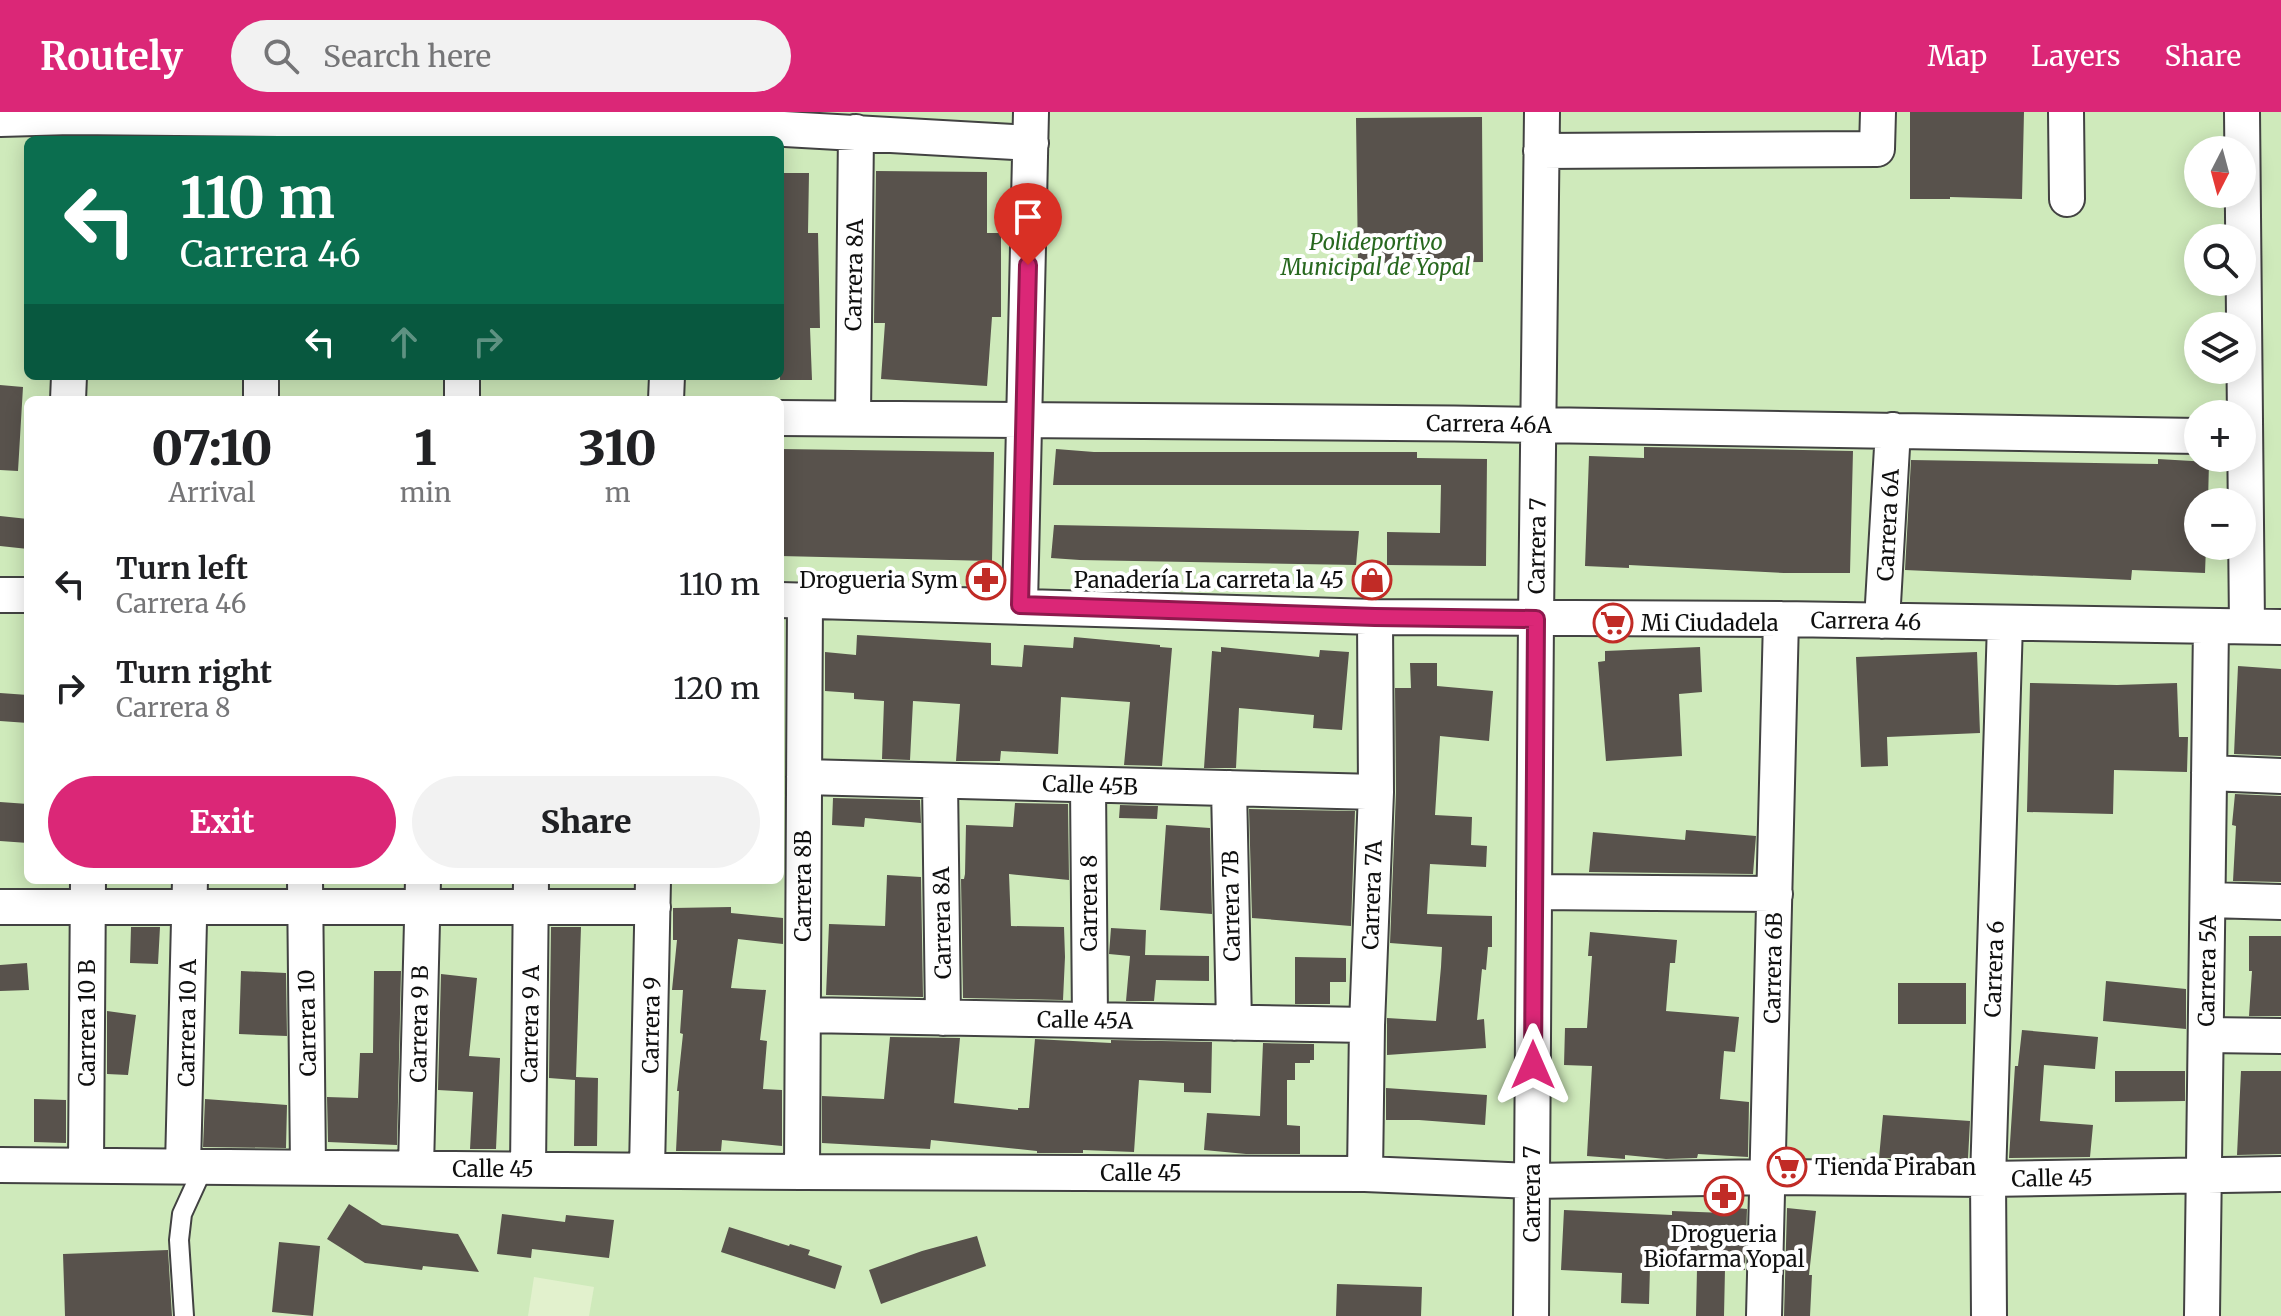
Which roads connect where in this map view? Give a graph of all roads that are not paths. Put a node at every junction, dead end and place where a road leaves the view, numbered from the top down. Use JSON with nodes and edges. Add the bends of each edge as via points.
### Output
{"nodes":[{"id":1,"x":1542,"y":112,"type":"edge"},
{"id":2,"x":1878,"y":112,"type":"edge"},
{"id":3,"x":2066,"y":112,"type":"edge"},
{"id":4,"x":2242,"y":112,"type":"edge"},
{"id":5,"x":0,"y":119,"type":"edge"},
{"id":6,"x":71,"y":123,"type":"edge"},
{"id":7,"x":265,"y":123,"type":"edge"},
{"id":8,"x":462,"y":124,"type":"edge"},
{"id":9,"x":678,"y":125,"type":"edge"},
{"id":10,"x":1031,"y":127,"type":"edge"},
{"id":11,"x":856,"y":132,"type":"junction"},
{"id":12,"x":1541,"y":151,"type":"junction"},
{"id":13,"x":2067,"y":199,"type":"dead end"},
{"id":14,"x":2244,"y":400,"type":"edge"},
{"id":15,"x":784,"y":418,"type":"edge"},
{"id":16,"x":853,"y":418,"type":"junction"},
{"id":17,"x":1024,"y":418,"type":"junction"},
{"id":18,"x":1540,"y":424,"type":"junction"},
{"id":19,"x":1893,"y":430,"type":"junction"},
{"id":20,"x":2184,"y":436,"type":"edge"},
{"id":21,"x":2245,"y":472,"type":"edge"},
{"id":22,"x":0,"y":595,"type":"edge"},
{"id":23,"x":24,"y":595,"type":"edge"},
{"id":24,"x":792,"y":600,"type":"edge"},
{"id":25,"x":1020,"y":605,"type":"junction"},
{"id":26,"x":1375,"y":617,"type":"junction"},
{"id":27,"x":1536,"y":619,"type":"junction"},
{"id":28,"x":1781,"y":619,"type":"junction"},
{"id":29,"x":1882,"y":621,"type":"junction"},
{"id":30,"x":2005,"y":623,"type":"junction"},
{"id":31,"x":2211,"y":626,"type":"junction"},
{"id":32,"x":2247,"y":626,"type":"junction"},
{"id":33,"x":2281,"y":627,"type":"edge"},
{"id":34,"x":2209,"y":773,"type":"junction"},
{"id":35,"x":2281,"y":776,"type":"edge"},
{"id":36,"x":804,"y":777,"type":"junction"},
{"id":37,"x":940,"y":781,"type":"junction"},
{"id":38,"x":1088,"y":785,"type":"junction"},
{"id":39,"x":1229,"y":788,"type":"junction"},
{"id":40,"x":1376,"y":792,"type":"junction"},
{"id":41,"x":1534,"y":892,"type":"junction"},
{"id":42,"x":190,"y":893,"type":"edge"},
{"id":43,"x":306,"y":893,"type":"edge"},
{"id":44,"x":422,"y":893,"type":"edge"},
{"id":45,"x":88,"y":894,"type":"edge"},
{"id":46,"x":531,"y":894,"type":"edge"},
{"id":47,"x":653,"y":894,"type":"edge"},
{"id":48,"x":1775,"y":894,"type":"junction"},
{"id":49,"x":2208,"y":900,"type":"junction"},
{"id":50,"x":2281,"y":902,"type":"edge"},
{"id":51,"x":0,"y":907,"type":"edge"},
{"id":52,"x":803,"y":1015,"type":"junction"},
{"id":53,"x":943,"y":1018,"type":"junction"},
{"id":54,"x":1090,"y":1020,"type":"junction"},
{"id":55,"x":1234,"y":1023,"type":"junction"},
{"id":56,"x":1367,"y":1025,"type":"junction"},
{"id":57,"x":2207,"y":1035,"type":"junction"},
{"id":58,"x":2281,"y":1036,"type":"edge"},
{"id":59,"x":0,"y":1165,"type":"edge"},
{"id":60,"x":86,"y":1165,"type":"junction"},
{"id":61,"x":194,"y":1166,"type":"junction"},
{"id":62,"x":308,"y":1167,"type":"junction"},
{"id":63,"x":416,"y":1168,"type":"junction"},
{"id":64,"x":528,"y":1169,"type":"junction"},
{"id":65,"x":647,"y":1170,"type":"junction"},
{"id":66,"x":802,"y":1172,"type":"junction"},
{"id":67,"x":1365,"y":1174,"type":"junction"},
{"id":68,"x":2281,"y":1174,"type":"edge"},
{"id":69,"x":2203,"y":1176,"type":"junction"},
{"id":70,"x":1768,"y":1177,"type":"junction"},
{"id":71,"x":1988,"y":1179,"type":"junction"},
{"id":72,"x":1532,"y":1181,"type":"junction"},
{"id":73,"x":184,"y":1316,"type":"edge"},
{"id":74,"x":1531,"y":1316,"type":"edge"},
{"id":75,"x":1764,"y":1316,"type":"edge"},
{"id":76,"x":1989,"y":1316,"type":"edge"},
{"id":77,"x":2202,"y":1316,"type":"edge"}],
"edges":[{"from":1,"to":12,"type":"street","name":"Carrera 7"},
{"from":2,"to":12,"type":"street","via":[[1877,149]]},
{"from":3,"to":13,"type":"street"},
{"from":4,"to":14,"type":"street"},
{"from":5,"to":6,"type":"street"},
{"from":6,"to":7,"type":"street"},
{"from":7,"to":8,"type":"street"},
{"from":8,"to":9,"type":"street"},
{"from":9,"to":11,"type":"street"},
{"from":10,"to":11,"type":"street"},
{"from":10,"to":17,"type":"street"},
{"from":11,"to":16,"type":"street","name":"Carrera 8A"},
{"from":12,"to":18,"type":"street","name":"Carrera 7"},
{"from":15,"to":16,"type":"street","name":"Carrera 46A"},
{"from":16,"to":17,"type":"street","name":"Carrera 46A"},
{"from":17,"to":18,"type":"street","name":"Carrera 46A"},
{"from":17,"to":25,"type":"street"},
{"from":18,"to":19,"type":"street","name":"Carrera 46A"},
{"from":18,"to":27,"type":"street","name":"Carrera 7"},
{"from":19,"to":20,"type":"street","name":"Carrera 46A"},
{"from":19,"to":29,"type":"street","name":"Carrera 6A"},
{"from":21,"to":32,"type":"street"},
{"from":22,"to":23,"type":"street"},
{"from":24,"to":25,"type":"street","name":"Carrera 46"},
{"from":24,"to":36,"type":"street","name":"Carrera 8B"},
{"from":25,"to":26,"type":"street","name":"Carrera 46"},
{"from":26,"to":27,"type":"street","name":"Carrera 46"},
{"from":26,"to":40,"type":"street","name":"Carrera 7A"},
{"from":27,"to":28,"type":"street","name":"Carrera 46"},
{"from":27,"to":41,"type":"street","name":"Carrera 7"},
{"from":28,"to":29,"type":"street","name":"Carrera 46"},
{"from":28,"to":48,"type":"street","name":"Carrera 6B"},
{"from":29,"to":30,"type":"street","name":"Carrera 46"},
{"from":30,"to":31,"type":"street","name":"Carrera 46"},
{"from":30,"to":71,"type":"street","name":"Carrera 6"},
{"from":31,"to":32,"type":"street","name":"Carrera 46"},
{"from":31,"to":34,"type":"street","name":"Carrera 5A"},
{"from":32,"to":33,"type":"street","name":"Carrera 46"},
{"from":34,"to":35,"type":"street"},
{"from":34,"to":49,"type":"street","name":"Carrera 5A"},
{"from":36,"to":37,"type":"street","name":"Calle 45B"},
{"from":36,"to":52,"type":"street","name":"Carrera 8B"},
{"from":37,"to":38,"type":"street","name":"Calle 45B"},
{"from":37,"to":53,"type":"street","name":"Carrera 8A"},
{"from":38,"to":39,"type":"street","name":"Calle 45B"},
{"from":38,"to":54,"type":"street","name":"Carrera 8"},
{"from":39,"to":40,"type":"street","name":"Calle 45B"},
{"from":39,"to":55,"type":"street","name":"Carrera 7B"},
{"from":40,"to":56,"type":"street","name":"Carrera 7A"},
{"from":41,"to":48,"type":"street"},
{"from":41,"to":72,"type":"street","name":"Carrera 7"},
{"from":42,"to":43,"type":"street"},
{"from":42,"to":45,"type":"street"},
{"from":42,"to":61,"type":"street","name":"Carrera 10 A"},
{"from":43,"to":44,"type":"street"},
{"from":43,"to":62,"type":"street","name":"Carrera 10"},
{"from":44,"to":46,"type":"street"},
{"from":44,"to":63,"type":"street","name":"Carrera 9 B"},
{"from":45,"to":51,"type":"street"},
{"from":45,"to":60,"type":"street","name":"Carrera 10 B"},
{"from":46,"to":47,"type":"street"},
{"from":46,"to":64,"type":"street","name":"Carrera 9 A"},
{"from":47,"to":65,"type":"street","name":"Carrera 9"},
{"from":48,"to":70,"type":"street","name":"Carrera 6B"},
{"from":49,"to":50,"type":"street"},
{"from":49,"to":57,"type":"street","name":"Carrera 5A"},
{"from":52,"to":53,"type":"street","name":"Calle 45A"},
{"from":52,"to":66,"type":"street","name":"Carrera 8B"},
{"from":53,"to":54,"type":"street","name":"Calle 45A"},
{"from":54,"to":55,"type":"street","name":"Calle 45A"},
{"from":55,"to":56,"type":"street","name":"Calle 45A"},
{"from":56,"to":67,"type":"street","name":"Carrera 7A"},
{"from":57,"to":58,"type":"street"},
{"from":57,"to":69,"type":"street","name":"Carrera 5A"},
{"from":59,"to":60,"type":"street","name":"Calle 45"},
{"from":60,"to":61,"type":"street","name":"Calle 45"},
{"from":61,"to":62,"type":"street","name":"Calle 45"},
{"from":61,"to":73,"type":"lane","via":[[179,1240]]},
{"from":62,"to":63,"type":"street","name":"Calle 45"},
{"from":63,"to":64,"type":"street","name":"Calle 45"},
{"from":64,"to":65,"type":"street","name":"Calle 45"},
{"from":65,"to":66,"type":"street","name":"Calle 45"},
{"from":66,"to":67,"type":"street","name":"Calle 45"},
{"from":67,"to":72,"type":"street","name":"Calle 45"},
{"from":68,"to":69,"type":"street","name":"Calle 45"},
{"from":69,"to":71,"type":"street","name":"Calle 45"},
{"from":69,"to":77,"type":"street","name":"Carrera 5A"},
{"from":70,"to":71,"type":"street","name":"Calle 45"},
{"from":70,"to":72,"type":"street","name":"Calle 45"},
{"from":70,"to":75,"type":"street","name":"Carrera 6B"},
{"from":71,"to":76,"type":"street","name":"Carrera 6"},
{"from":72,"to":74,"type":"street","name":"Carrera 7"}]}
